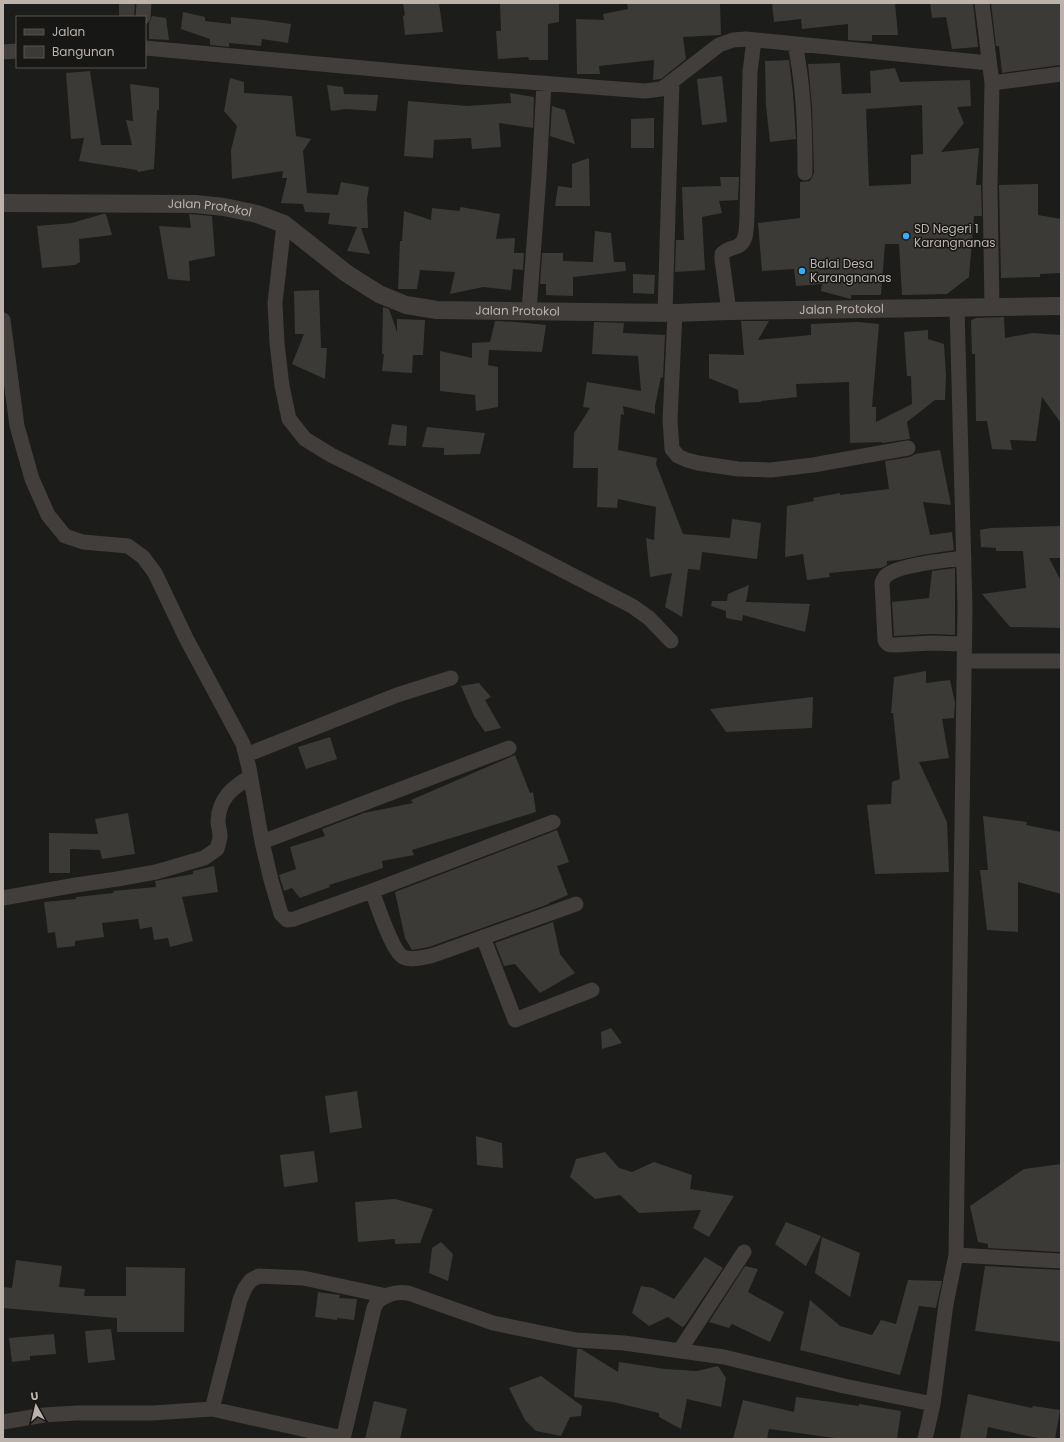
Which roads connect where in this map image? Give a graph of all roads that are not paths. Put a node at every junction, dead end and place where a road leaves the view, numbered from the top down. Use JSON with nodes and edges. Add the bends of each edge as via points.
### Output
{"nodes":[{"id":1,"x":144,"y":3,"type":"edge"},
{"id":2,"x":982,"y":3,"type":"edge"},
{"id":3,"x":143,"y":16,"type":"edge"},
{"id":4,"x":754,"y":40,"type":"junction"},
{"id":5,"x":795,"y":44,"type":"junction"},
{"id":6,"x":146,"y":48,"type":"edge"},
{"id":7,"x":3,"y":52,"type":"edge"},
{"id":8,"x":16,"y":52,"type":"edge"},
{"id":9,"x":989,"y":63,"type":"junction"},
{"id":10,"x":1061,"y":74,"type":"edge"},
{"id":11,"x":672,"y":82,"type":"junction"},
{"id":12,"x":544,"y":83,"type":"junction"},
{"id":13,"x":992,"y":83,"type":"junction"},
{"id":14,"x":805,"y":173,"type":"dead end"},
{"id":15,"x":3,"y":203,"type":"edge"},
{"id":16,"x":284,"y":224,"type":"junction"},
{"id":17,"x":1061,"y":306,"type":"edge"},
{"id":18,"x":957,"y":307,"type":"junction"},
{"id":19,"x":992,"y":308,"type":"junction"},
{"id":20,"x":729,"y":310,"type":"junction"},
{"id":21,"x":529,"y":311,"type":"junction"},
{"id":22,"x":670,"y":313,"type":"junction"},
{"id":23,"x":3,"y":320,"type":"edge"},
{"id":24,"x":908,"y":448,"type":"dead end"},
{"id":25,"x":964,"y":558,"type":"junction"},
{"id":26,"x":671,"y":640,"type":"dead end"},
{"id":27,"x":964,"y":644,"type":"junction"},
{"id":28,"x":964,"y":661,"type":"junction"},
{"id":29,"x":1061,"y":661,"type":"edge"},
{"id":30,"x":451,"y":678,"type":"dead end"},
{"id":31,"x":509,"y":748,"type":"dead end"},
{"id":32,"x":246,"y":755,"type":"junction"},
{"id":33,"x":250,"y":777,"type":"junction"},
{"id":34,"x":553,"y":822,"type":"dead end"},
{"id":35,"x":262,"y":842,"type":"junction"},
{"id":36,"x":372,"y":891,"type":"junction"},
{"id":37,"x":3,"y":898,"type":"edge"},
{"id":38,"x":576,"y":904,"type":"dead end"},
{"id":39,"x":483,"y":937,"type":"junction"},
{"id":40,"x":592,"y":990,"type":"dead end"},
{"id":41,"x":744,"y":1252,"type":"dead end"},
{"id":42,"x":956,"y":1255,"type":"junction"},
{"id":43,"x":1061,"y":1261,"type":"edge"},
{"id":44,"x":387,"y":1296,"type":"junction"},
{"id":45,"x":680,"y":1350,"type":"junction"},
{"id":46,"x":933,"y":1404,"type":"junction"},
{"id":47,"x":212,"y":1409,"type":"junction"},
{"id":48,"x":3,"y":1422,"type":"edge"},
{"id":49,"x":343,"y":1438,"type":"edge"},
{"id":50,"x":925,"y":1439,"type":"edge"}],
"edges":[{"from":1,"to":3,"type":"street"},
{"from":2,"to":9,"type":"street"},
{"from":4,"to":5,"type":"street"},
{"from":4,"to":11,"type":"street","via":[[732,40],[719,45]]},
{"from":4,"to":20,"type":"street","via":[[750,72],[745,238],[741,245],[722,254]]},
{"from":5,"to":9,"type":"street"},
{"from":5,"to":14,"type":"street","via":[[801,70]]},
{"from":6,"to":12,"type":"street"},
{"from":7,"to":8,"type":"street"},
{"from":9,"to":13,"type":"street"},
{"from":10,"to":13,"type":"street"},
{"from":11,"to":12,"type":"street","via":[[661,89],[645,91]]},
{"from":11,"to":22,"type":"street"},
{"from":12,"to":21,"type":"street"},
{"from":13,"to":19,"type":"street"},
{"from":15,"to":16,"type":"street","name":"Jalan Protokol","via":[[195,204],[257,214]]},
{"from":16,"to":21,"type":"street","name":"Jalan Protokol","via":[[346,273],[380,294],[406,305],[437,310]]},
{"from":16,"to":26,"type":"street","via":[[275,303],[277,344],[289,419],[305,439],[331,455],[632,606],[649,618]]},
{"from":17,"to":19,"type":"street","name":"Jalan Protokol"},
{"from":18,"to":19,"type":"street","name":"Jalan Protokol"},
{"from":18,"to":20,"type":"street","name":"Jalan Protokol"},
{"from":18,"to":25,"type":"street"},
{"from":20,"to":22,"type":"street","name":"Jalan Protokol"},
{"from":21,"to":22,"type":"street","name":"Jalan Protokol"},
{"from":22,"to":24,"type":"street","via":[[670,420],[672,449],[678,456],[692,462],[738,469],[771,470]]},
{"from":23,"to":32,"type":"street","via":[[17,426],[32,479],[48,515],[65,536],[83,542],[128,546],[143,557],[155,573],[186,638],[231,719]]},
{"from":25,"to":27,"type":"street"},
{"from":25,"to":27,"type":"street","via":[[915,565],[894,571],[887,574],[882,583],[887,644]]},
{"from":27,"to":28,"type":"street"},
{"from":28,"to":29,"type":"street"},
{"from":28,"to":42,"type":"street"},
{"from":30,"to":32,"type":"street","via":[[397,695]]},
{"from":31,"to":35,"type":"street"},
{"from":32,"to":33,"type":"street"},
{"from":33,"to":35,"type":"street"},
{"from":33,"to":37,"type":"street","via":[[227,794],[220,806],[220,836],[217,849],[204,858],[117,880]]},
{"from":34,"to":36,"type":"street"},
{"from":35,"to":36,"type":"street","via":[[281,914],[287,920]]},
{"from":36,"to":39,"type":"street","via":[[398,953],[405,958],[431,956]]},
{"from":38,"to":39,"type":"street"},
{"from":39,"to":40,"type":"street","via":[[515,1020]]},
{"from":41,"to":45,"type":"street"},
{"from":42,"to":43,"type":"street"},
{"from":42,"to":46,"type":"street","via":[[946,1304]]},
{"from":44,"to":45,"type":"street","via":[[408,1293],[493,1323],[576,1340]]},
{"from":44,"to":47,"type":"street","via":[[303,1278],[259,1276],[251,1280],[240,1300]]},
{"from":44,"to":49,"type":"street","via":[[374,1308]]},
{"from":45,"to":46,"type":"street","via":[[724,1356],[844,1386]]},
{"from":46,"to":50,"type":"street"},
{"from":47,"to":48,"type":"street","via":[[153,1413],[77,1413]]},
{"from":47,"to":49,"type":"street"}]}
